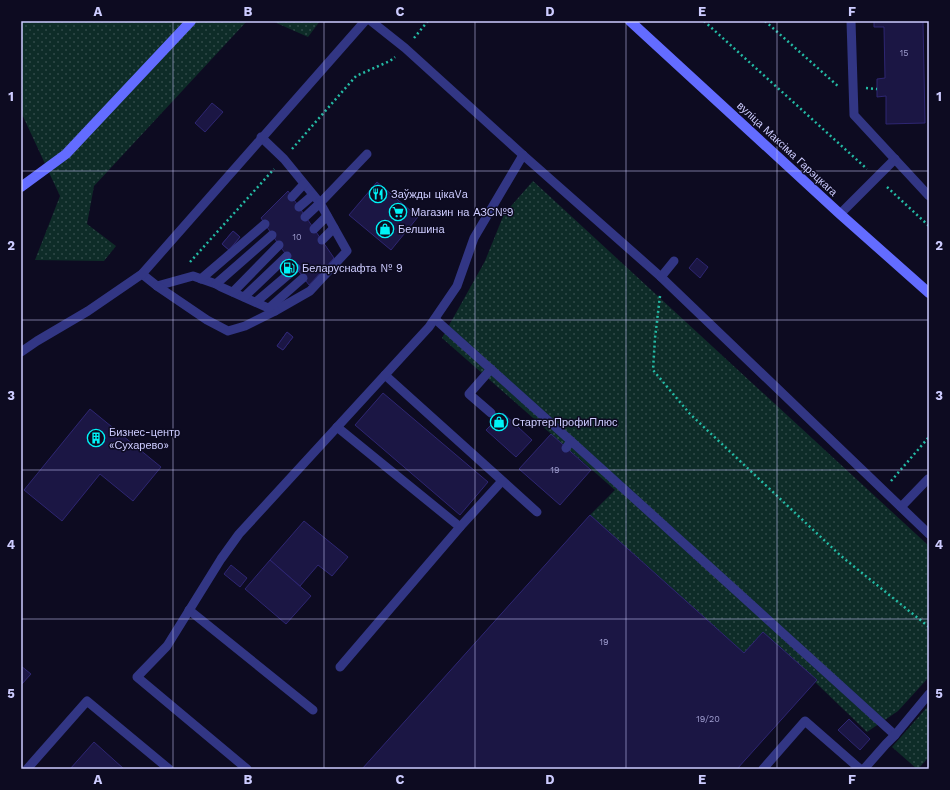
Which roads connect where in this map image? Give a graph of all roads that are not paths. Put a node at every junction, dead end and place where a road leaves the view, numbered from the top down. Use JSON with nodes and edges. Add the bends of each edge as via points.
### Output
{"nodes":[{"id":1,"x":191,"y":21,"type":"edge"},
{"id":2,"x":365,"y":21,"type":"edge"},
{"id":3,"x":371,"y":21,"type":"edge"},
{"id":4,"x":630,"y":21,"type":"edge"},
{"id":5,"x":851,"y":21,"type":"edge"},
{"id":6,"x":262,"y":137,"type":"junction"},
{"id":7,"x":367,"y":154,"type":"dead end"},
{"id":8,"x":523,"y":155,"type":"junction"},
{"id":9,"x":895,"y":159,"type":"junction"},
{"id":10,"x":304,"y":184,"type":"junction"},
{"id":11,"x":21,"y":187,"type":"edge"},
{"id":12,"x":313,"y":195,"type":"junction"},
{"id":13,"x":929,"y":196,"type":"edge"},
{"id":14,"x":292,"y":197,"type":"dead end"},
{"id":15,"x":320,"y":203,"type":"junction"},
{"id":16,"x":299,"y":207,"type":"dead end"},
{"id":17,"x":840,"y":214,"type":"junction"},
{"id":18,"x":327,"y":216,"type":"junction"},
{"id":19,"x":305,"y":217,"type":"dead end"},
{"id":20,"x":265,"y":224,"type":"dead end"},
{"id":21,"x":334,"y":228,"type":"junction"},
{"id":22,"x":314,"y":229,"type":"dead end"},
{"id":23,"x":272,"y":234,"type":"dead end"},
{"id":24,"x":322,"y":240,"type":"dead end"},
{"id":25,"x":279,"y":245,"type":"dead end"},
{"id":26,"x":287,"y":256,"type":"dead end"},
{"id":27,"x":674,"y":261,"type":"dead end"},
{"id":28,"x":296,"y":268,"type":"dead end"},
{"id":29,"x":142,"y":274,"type":"junction"},
{"id":30,"x":661,"y":277,"type":"junction"},
{"id":31,"x":303,"y":278,"type":"dead end"},
{"id":32,"x":201,"y":279,"type":"junction"},
{"id":33,"x":216,"y":284,"type":"junction"},
{"id":34,"x":157,"y":286,"type":"junction"},
{"id":35,"x":233,"y":292,"type":"junction"},
{"id":36,"x":929,"y":293,"type":"edge"},
{"id":37,"x":244,"y":297,"type":"junction"},
{"id":38,"x":256,"y":302,"type":"junction"},
{"id":39,"x":272,"y":309,"type":"junction"},
{"id":40,"x":435,"y":319,"type":"junction"},
{"id":41,"x":21,"y":352,"type":"edge"},
{"id":42,"x":491,"y":370,"type":"junction"},
{"id":43,"x":385,"y":375,"type":"junction"},
{"id":44,"x":491,"y":413,"type":"dead end"},
{"id":45,"x":337,"y":427,"type":"junction"},
{"id":46,"x":929,"y":479,"type":"edge"},
{"id":47,"x":502,"y":481,"type":"junction"},
{"id":48,"x":901,"y":507,"type":"junction"},
{"id":49,"x":537,"y":512,"type":"dead end"},
{"id":50,"x":460,"y":528,"type":"junction"},
{"id":51,"x":929,"y":534,"type":"edge"},
{"id":52,"x":189,"y":610,"type":"junction"},
{"id":53,"x":340,"y":667,"type":"dead end"},
{"id":54,"x":929,"y":694,"type":"edge"},
{"id":55,"x":313,"y":710,"type":"dead end"},
{"id":56,"x":895,"y":735,"type":"junction"},
{"id":57,"x":27,"y":769,"type":"edge"},
{"id":58,"x":169,"y":769,"type":"edge"},
{"id":59,"x":247,"y":769,"type":"edge"},
{"id":60,"x":762,"y":769,"type":"edge"},
{"id":61,"x":860,"y":769,"type":"edge"},
{"id":62,"x":864,"y":769,"type":"edge"}],
"edges":[{"from":1,"to":11,"type":"main road","via":[[66,154]]},
{"from":2,"to":6,"type":"lane"},
{"from":3,"to":8,"type":"lane","via":[[405,48]]},
{"from":4,"to":17,"type":"main road","name":"вуліца Максіма Гарэцкага"},
{"from":5,"to":9,"type":"lane","via":[[854,115]]},
{"from":6,"to":10,"type":"lane"},
{"from":6,"to":29,"type":"lane"},
{"from":7,"to":15,"type":"lane"},
{"from":8,"to":30,"type":"lane"},
{"from":8,"to":40,"type":"lane","via":[[474,238],[457,286]]},
{"from":9,"to":13,"type":"lane"},
{"from":9,"to":17,"type":"lane"},
{"from":10,"to":12,"type":"lane"},
{"from":10,"to":14,"type":"lane"},
{"from":12,"to":15,"type":"lane"},
{"from":12,"to":16,"type":"lane"},
{"from":15,"to":18,"type":"lane"},
{"from":15,"to":19,"type":"lane"},
{"from":17,"to":36,"type":"main road","name":"вуліца Максіма Гарэцкага"},
{"from":18,"to":21,"type":"lane"},
{"from":18,"to":22,"type":"lane"},
{"from":20,"to":32,"type":"lane"},
{"from":21,"to":24,"type":"lane"},
{"from":21,"to":39,"type":"lane","via":[[347,251],[310,291]]},
{"from":23,"to":33,"type":"lane"},
{"from":25,"to":35,"type":"lane"},
{"from":26,"to":37,"type":"lane"},
{"from":27,"to":30,"type":"lane"},
{"from":28,"to":38,"type":"lane"},
{"from":29,"to":34,"type":"lane"},
{"from":29,"to":41,"type":"lane"},
{"from":30,"to":48,"type":"lane"},
{"from":31,"to":39,"type":"lane"},
{"from":32,"to":33,"type":"lane"},
{"from":32,"to":34,"type":"lane","via":[[194,276]]},
{"from":33,"to":35,"type":"lane"},
{"from":34,"to":39,"type":"lane","via":[[228,331],[245,326]]},
{"from":35,"to":37,"type":"lane"},
{"from":37,"to":38,"type":"lane"},
{"from":38,"to":39,"type":"lane"},
{"from":40,"to":42,"type":"lane"},
{"from":40,"to":43,"type":"lane"},
{"from":42,"to":44,"type":"lane","via":[[469,394]]},
{"from":42,"to":56,"type":"lane","via":[[569,444]]},
{"from":43,"to":45,"type":"lane"},
{"from":43,"to":47,"type":"lane"},
{"from":45,"to":50,"type":"lane"},
{"from":45,"to":52,"type":"lane","via":[[239,534]]},
{"from":46,"to":48,"type":"lane"},
{"from":47,"to":49,"type":"lane"},
{"from":47,"to":50,"type":"lane"},
{"from":48,"to":51,"type":"lane"},
{"from":50,"to":53,"type":"lane"},
{"from":52,"to":55,"type":"lane"},
{"from":52,"to":59,"type":"lane","via":[[166,646],[137,677]]},
{"from":54,"to":56,"type":"lane"},
{"from":56,"to":62,"type":"lane"},
{"from":57,"to":58,"type":"lane","via":[[87,701]]},
{"from":60,"to":61,"type":"lane","via":[[805,721]]}]}
